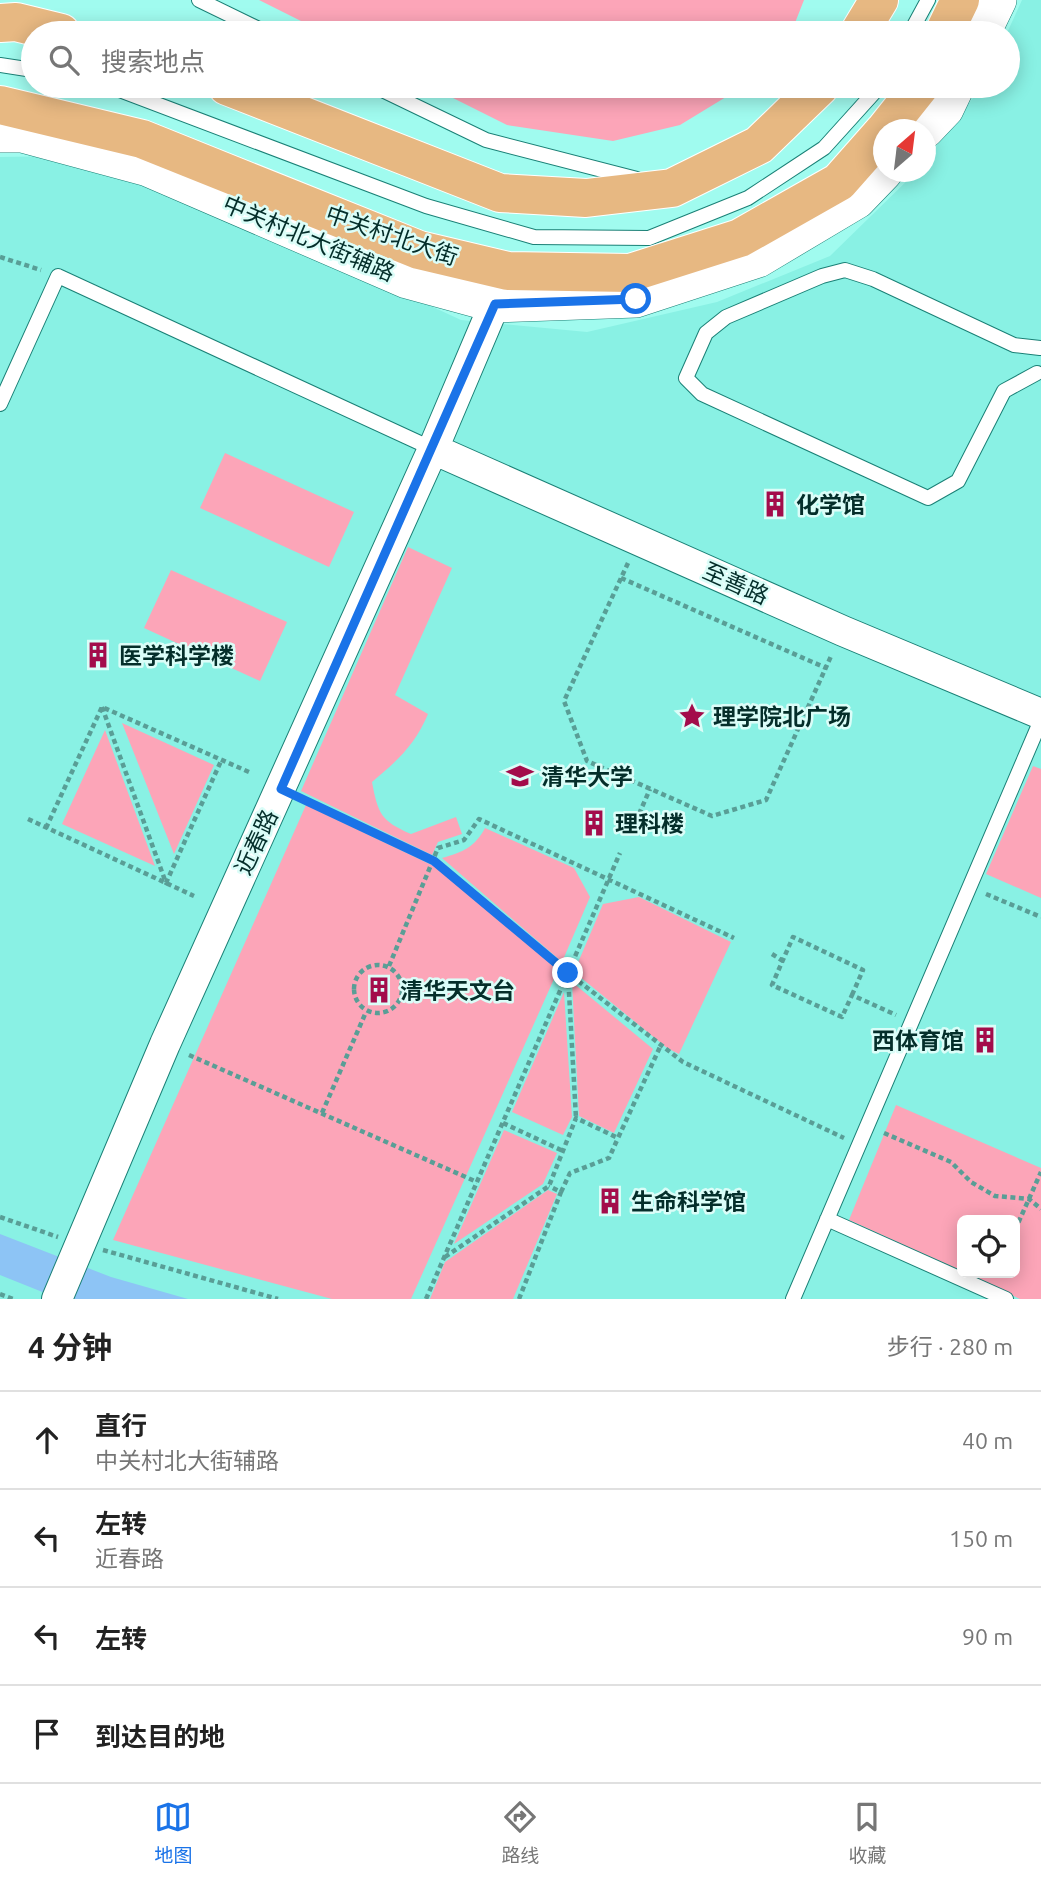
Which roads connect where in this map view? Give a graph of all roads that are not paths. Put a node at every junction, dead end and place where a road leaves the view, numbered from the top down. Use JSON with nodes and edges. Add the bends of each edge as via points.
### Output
{"nodes":[{"id":1,"x":199,"y":0,"type":"edge"},
{"id":2,"x":858,"y":0,"type":"edge"},
{"id":3,"x":879,"y":0,"type":"edge"},
{"id":4,"x":928,"y":0,"type":"edge"},
{"id":5,"x":960,"y":0,"type":"edge"},
{"id":6,"x":998,"y":0,"type":"edge"},
{"id":7,"x":242,"y":21,"type":"edge"},
{"id":8,"x":852,"y":21,"type":"edge"},
{"id":9,"x":866,"y":21,"type":"edge"},
{"id":10,"x":917,"y":21,"type":"edge"},
{"id":11,"x":950,"y":21,"type":"edge"},
{"id":12,"x":988,"y":21,"type":"edge"},
{"id":13,"x":0,"y":23,"type":"edge"},
{"id":14,"x":21,"y":23,"type":"edge"},
{"id":15,"x":0,"y":65,"type":"edge"},
{"id":16,"x":21,"y":69,"type":"edge"},
{"id":17,"x":141,"y":98,"type":"edge"},
{"id":18,"x":258,"y":98,"type":"edge"},
{"id":19,"x":399,"y":98,"type":"edge"},
{"id":20,"x":808,"y":98,"type":"edge"},
{"id":21,"x":869,"y":98,"type":"edge"},
{"id":22,"x":910,"y":98,"type":"edge"},
{"id":23,"x":950,"y":98,"type":"edge"},
{"id":24,"x":0,"y":105,"type":"edge"},
{"id":25,"x":893,"y":119,"type":"edge"},
{"id":26,"x":935,"y":119,"type":"edge"},
{"id":27,"x":0,"y":134,"type":"edge"},
{"id":28,"x":873,"y":143,"type":"edge"},
{"id":29,"x":874,"y":182,"type":"edge"},
{"id":30,"x":672,"y":188,"type":"junction"},
{"id":31,"x":502,"y":288,"type":"junction"},
{"id":32,"x":1041,"y":347,"type":"edge"},
{"id":33,"x":1039,"y":374,"type":"edge"},
{"id":34,"x":0,"y":404,"type":"edge"},
{"id":35,"x":433,"y":449,"type":"junction"},
{"id":36,"x":1041,"y":713,"type":"edge"},
{"id":37,"x":1041,"y":720,"type":"edge"},
{"id":38,"x":827,"y":1219,"type":"junction"},
{"id":39,"x":57,"y":1299,"type":"edge"},
{"id":40,"x":793,"y":1299,"type":"edge"},
{"id":41,"x":1006,"y":1299,"type":"edge"}],
"edges":[{"from":1,"to":7,"type":"lane"},
{"from":2,"to":8,"type":"street"},
{"from":3,"to":9,"type":"main road"},
{"from":4,"to":10,"type":"lane"},
{"from":5,"to":11,"type":"main road"},
{"from":6,"to":12,"type":"street"},
{"from":13,"to":14,"type":"main road"},
{"from":15,"to":16,"type":"lane"},
{"from":17,"to":21,"type":"lane","name":"中关村北大街","via":[[426,206],[534,237],[649,238],[748,198],[824,148]]},
{"from":18,"to":30,"type":"main road","via":[[500,193],[586,198]]},
{"from":19,"to":30,"type":"lane","via":[[486,140]]},
{"from":20,"to":30,"type":"main road","via":[[760,145]]},
{"from":22,"to":25,"type":"main road","name":"中关村北大街"},
{"from":23,"to":26,"type":"street"},
{"from":24,"to":31,"type":"main road","name":"中关村北大街","via":[[142,139]]},
{"from":27,"to":31,"type":"street","name":"中关村北大街辅路","via":[[22,134],[148,168],[407,280]]},
{"from":28,"to":31,"type":"main road","name":"中关村北大街","via":[[839,182],[740,238],[630,273]]},
{"from":29,"to":31,"type":"street","name":"中关村北大街辅路","via":[[857,200],[758,259],[636,299]]},
{"from":31,"to":35,"type":"street","name":"近春路"},
{"from":32,"to":33,"type":"lane"},
{"from":32,"to":33,"type":"lane","via":[[1014,345],[845,270],[726,317],[706,333],[686,377],[702,394],[928,498],[958,481],[1004,391]]},
{"from":34,"to":35,"type":"lane","via":[[58,276]]},
{"from":35,"to":36,"type":"street","name":"至善路","via":[[843,631]]},
{"from":35,"to":39,"type":"street","name":"近春路","via":[[165,1044]]},
{"from":37,"to":38,"type":"lane"},
{"from":38,"to":40,"type":"lane"},
{"from":38,"to":41,"type":"lane"}]}
